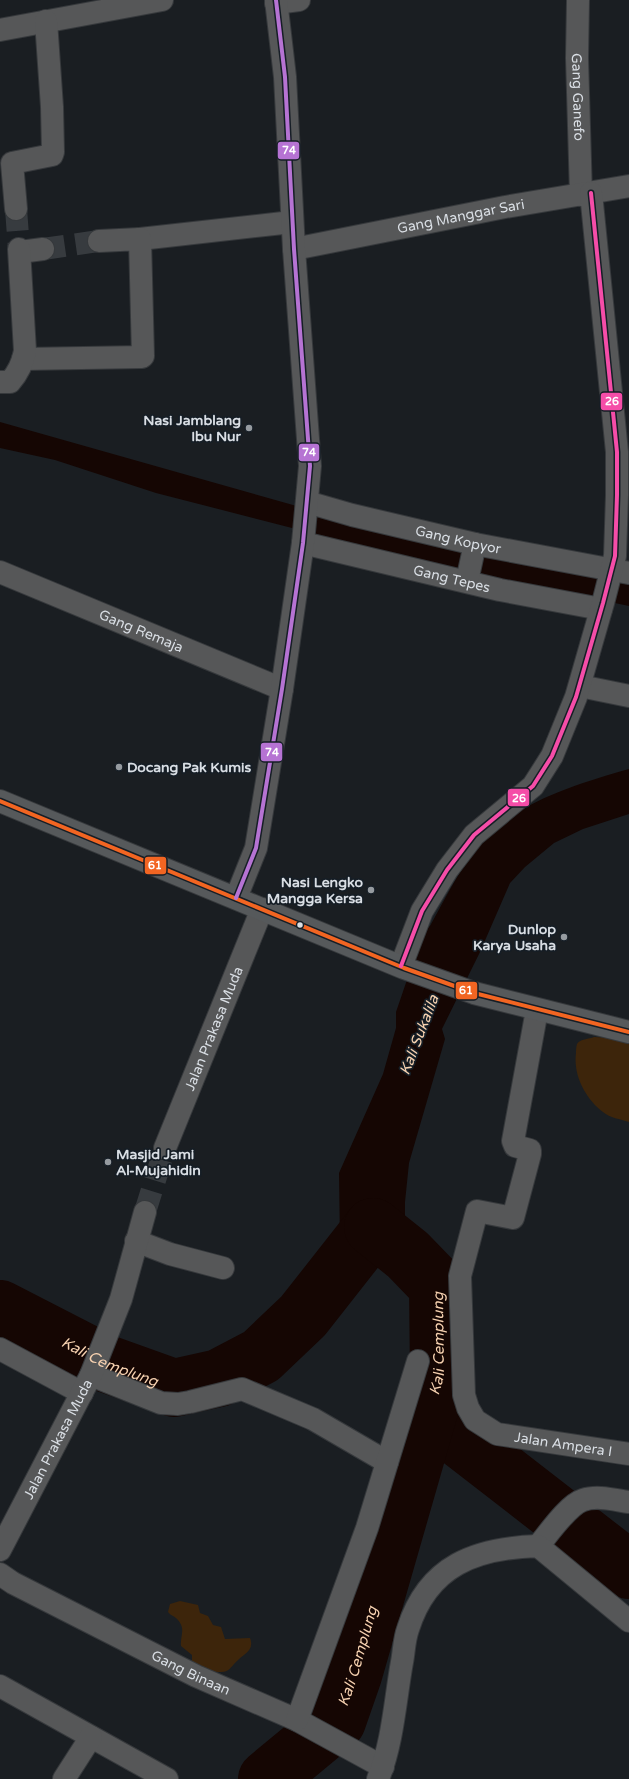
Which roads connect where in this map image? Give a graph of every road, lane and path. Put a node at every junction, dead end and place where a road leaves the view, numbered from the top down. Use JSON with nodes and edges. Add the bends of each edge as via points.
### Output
{"nodes":[{"id":1,"x":162,"y":0,"type":"edge"},
{"id":2,"x":299,"y":0,"type":"edge"},
{"id":3,"x":578,"y":0,"type":"edge"},
{"id":4,"x":276,"y":2,"type":"edge"},
{"id":5,"x":46,"y":22,"type":"junction"},
{"id":6,"x":0,"y":30,"type":"edge"},
{"id":7,"x":629,"y":186,"type":"edge"},
{"id":8,"x":586,"y":194,"type":"junction"},
{"id":9,"x":10,"y":196,"type":"tunnel mouth"},
{"id":10,"x":292,"y":222,"type":"junction"},
{"id":11,"x":140,"y":238,"type":"junction"},
{"id":12,"x":99,"y":241,"type":"tunnel mouth"},
{"id":13,"x":43,"y":249,"type":"tunnel mouth"},
{"id":14,"x":294,"y":249,"type":"junction"},
{"id":15,"x":23,"y":359,"type":"junction"},
{"id":16,"x":0,"y":382,"type":"edge"},
{"id":17,"x":307,"y":504,"type":"junction"},
{"id":18,"x":303,"y":539,"type":"junction"},
{"id":19,"x":475,"y":545,"type":"junction"},
{"id":20,"x":0,"y":572,"type":"edge"},
{"id":21,"x":616,"y":574,"type":"edge"},
{"id":22,"x":468,"y":578,"type":"junction"},
{"id":23,"x":602,"y":606,"type":"junction"},
{"id":24,"x":580,"y":686,"type":"junction"},
{"id":25,"x":282,"y":689,"type":"junction"},
{"id":26,"x":629,"y":696,"type":"edge"},
{"id":27,"x":0,"y":801,"type":"edge"},
{"id":28,"x":236,"y":898,"type":"junction"},
{"id":29,"x":262,"y":909,"type":"junction"},
{"id":30,"x":403,"y":967,"type":"junction"},
{"id":31,"x":537,"y":1010,"type":"junction"},
{"id":32,"x":629,"y":1032,"type":"edge"},
{"id":33,"x":166,"y":1148,"type":"tunnel mouth"},
{"id":34,"x":145,"y":1212,"type":"tunnel mouth"},
{"id":35,"x":136,"y":1241,"type":"junction"},
{"id":36,"x":223,"y":1268,"type":"dead end"},
{"id":37,"x":0,"y":1349,"type":"edge"},
{"id":38,"x":418,"y":1361,"type":"dead end"},
{"id":39,"x":88,"y":1379,"type":"junction"},
{"id":40,"x":629,"y":1454,"type":"edge"},
{"id":41,"x":387,"y":1462,"type":"junction"},
{"id":42,"x":629,"y":1502,"type":"edge"},
{"id":43,"x":544,"y":1538,"type":"junction"},
{"id":44,"x":0,"y":1550,"type":"edge"},
{"id":45,"x":0,"y":1574,"type":"edge"},
{"id":46,"x":629,"y":1621,"type":"edge"},
{"id":47,"x":0,"y":1686,"type":"edge"},
{"id":48,"x":304,"y":1724,"type":"junction"},
{"id":49,"x":92,"y":1737,"type":"junction"},
{"id":50,"x":381,"y":1773,"type":"edge"},
{"id":51,"x":64,"y":1779,"type":"edge"},
{"id":52,"x":168,"y":1779,"type":"edge"}],
"edges":[{"from":1,"to":5,"type":"street"},
{"from":2,"to":4,"type":"street"},
{"from":3,"to":8,"type":"street","name":"Gang Ganefo","via":[[577,58]]},
{"from":4,"to":10,"type":"street","via":[[285,76]]},
{"from":5,"to":6,"type":"street"},
{"from":5,"to":9,"type":"street","via":[[53,152],[52,155],[13,161]]},
{"from":7,"to":8,"type":"street","name":"Gang Manggar Sari"},
{"from":8,"to":14,"type":"street","name":"Gang Manggar Sari","via":[[505,207]]},
{"from":8,"to":21,"type":"street","name":"Gang Ganefo","via":[[617,452]]},
{"from":10,"to":11,"type":"street"},
{"from":10,"to":14,"type":"street"},
{"from":11,"to":12,"type":"street"},
{"from":11,"to":15,"type":"street","via":[[142,358]]},
{"from":13,"to":15,"type":"street","via":[[19,250],[25,352]]},
{"from":14,"to":17,"type":"street","via":[[310,459]]},
{"from":15,"to":16,"type":"street","via":[[10,382]]},
{"from":17,"to":18,"type":"street"},
{"from":17,"to":19,"type":"street","name":"Gang Kopyor"},
{"from":18,"to":22,"type":"street","name":"Gang Tepes"},
{"from":18,"to":25,"type":"street"},
{"from":19,"to":21,"type":"street","name":"Gang Kopyor"},
{"from":19,"to":22,"type":"street"},
{"from":20,"to":25,"type":"street","name":"Gang Remaja"},
{"from":21,"to":23,"type":"street","name":"Gang Ganefo"},
{"from":22,"to":23,"type":"street","name":"Gang Tepes","via":[[500,590]]},
{"from":23,"to":24,"type":"street","name":"Gang Ganefo"},
{"from":24,"to":26,"type":"street"},
{"from":24,"to":30,"type":"street","name":"Gang Ganefo","via":[[552,756],[540,778],[534,786],[474,835],[447,870],[422,911]]},
{"from":25,"to":28,"type":"street","via":[[256,848]]},
{"from":27,"to":28,"type":"main road"},
{"from":28,"to":29,"type":"main road"},
{"from":29,"to":30,"type":"main road"},
{"from":29,"to":33,"type":"street","name":"Jalan Prakasa Muda"},
{"from":30,"to":31,"type":"main road","via":[[474,993]]},
{"from":31,"to":32,"type":"main road"},
{"from":31,"to":40,"type":"street","name":"Jalan Ampera I","via":[[512,1142],[515,1146],[530,1150],[513,1218],[478,1211],[460,1276],[464,1395],[475,1420],[497,1434]]},
{"from":34,"to":35,"type":"street","name":"Jalan Prakasa Muda"},
{"from":35,"to":36,"type":"street","via":[[170,1254]]},
{"from":35,"to":39,"type":"street","name":"Jalan Prakasa Muda","via":[[121,1299]]},
{"from":37,"to":39,"type":"street"},
{"from":38,"to":41,"type":"street"},
{"from":39,"to":41,"type":"street","via":[[161,1403],[190,1402],[242,1389],[313,1419]]},
{"from":39,"to":44,"type":"street","name":"Jalan Prakasa Muda"},
{"from":41,"to":48,"type":"street"},
{"from":42,"to":43,"type":"street","via":[[593,1498],[583,1500],[574,1505]]},
{"from":43,"to":46,"type":"street"},
{"from":43,"to":50,"type":"street","via":[[488,1551],[453,1567],[432,1583],[422,1597],[407,1630],[391,1733]]},
{"from":45,"to":48,"type":"street","name":"Gang Binaan","via":[[196,1676]]},
{"from":47,"to":49,"type":"street"},
{"from":48,"to":50,"type":"street","name":"Gang Binaan","via":[[351,1750]]},
{"from":49,"to":51,"type":"street"},
{"from":49,"to":52,"type":"street"}]}
